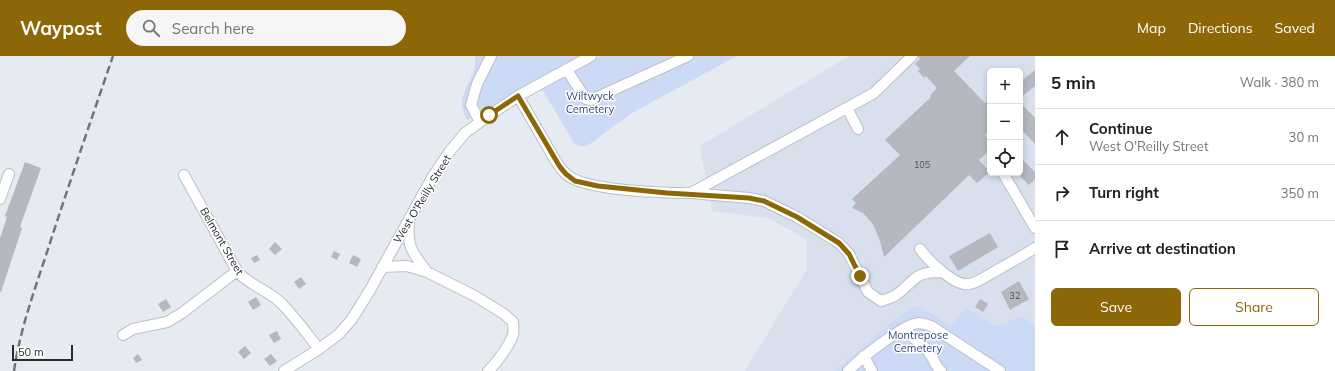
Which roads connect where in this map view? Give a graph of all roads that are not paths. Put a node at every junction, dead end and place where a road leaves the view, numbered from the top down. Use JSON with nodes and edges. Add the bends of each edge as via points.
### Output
{"nodes":[{"id":1,"x":491,"y":56,"type":"edge"},
{"id":2,"x":591,"y":56,"type":"edge"},
{"id":3,"x":688,"y":56,"type":"edge"},
{"id":4,"x":912,"y":56,"type":"edge"},
{"id":5,"x":566,"y":70,"type":"junction"},
{"id":6,"x":518,"y":96,"type":"junction"},
{"id":7,"x":847,"y":108,"type":"junction"},
{"id":8,"x":480,"y":122,"type":"junction"},
{"id":9,"x":858,"y":129,"type":"dead end"},
{"id":10,"x":9,"y":174,"type":"dead end"},
{"id":11,"x":184,"y":175,"type":"dead end"},
{"id":12,"x":1005,"y":176,"type":"edge"},
{"id":13,"x":691,"y":194,"type":"junction"},
{"id":14,"x":0,"y":200,"type":"edge"},
{"id":15,"x":409,"y":219,"type":"junction"},
{"id":16,"x":1035,"y":228,"type":"edge"},
{"id":17,"x":1035,"y":248,"type":"edge"},
{"id":18,"x":920,"y":250,"type":"dead end"},
{"id":19,"x":382,"y":267,"type":"junction"},
{"id":20,"x":237,"y":271,"type":"junction"},
{"id":21,"x":427,"y":272,"type":"junction"},
{"id":22,"x":942,"y":272,"type":"junction"},
{"id":23,"x":902,"y":330,"type":"junction"},
{"id":24,"x":123,"y":335,"type":"dead end"},
{"id":25,"x":319,"y":349,"type":"junction"},
{"id":26,"x":864,"y":356,"type":"junction"},
{"id":27,"x":985,"y":367,"type":"edge"},
{"id":28,"x":937,"y":369,"type":"edge"},
{"id":29,"x":284,"y":371,"type":"edge"},
{"id":30,"x":488,"y":371,"type":"edge"},
{"id":31,"x":848,"y":371,"type":"edge"},
{"id":32,"x":872,"y":371,"type":"edge"},
{"id":33,"x":1000,"y":371,"type":"edge"}],
"edges":[{"from":1,"to":8,"type":"street","via":[[477,84],[471,105]]},
{"from":2,"to":5,"type":"street","name":"West O'Reilly Street"},
{"from":3,"to":5,"type":"street","via":[[591,100],[586,99]]},
{"from":4,"to":7,"type":"street","via":[[874,93]]},
{"from":5,"to":6,"type":"street","name":"West O'Reilly Street"},
{"from":6,"to":8,"type":"street","name":"West O'Reilly Street"},
{"from":6,"to":13,"type":"street","via":[[560,167],[570,178],[598,186]]},
{"from":7,"to":9,"type":"street"},
{"from":7,"to":13,"type":"street"},
{"from":8,"to":15,"type":"street","name":"West O'Reilly Street","via":[[465,133],[450,151]]},
{"from":10,"to":14,"type":"street"},
{"from":11,"to":20,"type":"street","name":"Belmont Street"},
{"from":12,"to":16,"type":"street"},
{"from":13,"to":22,"type":"street","via":[[764,201],[797,217],[839,243],[849,254],[868,292],[881,301],[895,296],[915,277],[928,272]]},
{"from":15,"to":19,"type":"street","name":"West O'Reilly Street"},
{"from":15,"to":21,"type":"street","via":[[408,236],[411,250]]},
{"from":17,"to":22,"type":"street","via":[[968,285]]},
{"from":18,"to":22,"type":"street"},
{"from":19,"to":21,"type":"street","via":[[407,266]]},
{"from":19,"to":25,"type":"street","name":"West O'Reilly Street","via":[[352,319],[339,334]]},
{"from":20,"to":24,"type":"street","via":[[167,322],[133,329]]},
{"from":20,"to":25,"type":"street","name":"Belmont Street","via":[[282,303]]},
{"from":21,"to":30,"type":"street","via":[[475,296],[513,322],[514,333],[509,343]]},
{"from":23,"to":26,"type":"street"},
{"from":23,"to":27,"type":"street","via":[[920,323],[931,326]]},
{"from":23,"to":28,"type":"street","via":[[923,345]]},
{"from":25,"to":29,"type":"street","name":"West O'Reilly Street"},
{"from":26,"to":31,"type":"street"},
{"from":26,"to":32,"type":"street"},
{"from":27,"to":33,"type":"street"}]}
